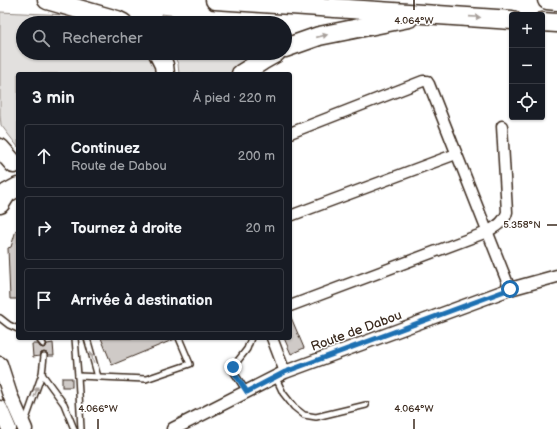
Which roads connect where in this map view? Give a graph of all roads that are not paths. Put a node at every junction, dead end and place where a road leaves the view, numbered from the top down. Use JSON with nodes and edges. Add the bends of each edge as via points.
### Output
{"nodes":[{"id":1,"x":47,"y":0,"type":"edge"},
{"id":2,"x":215,"y":0,"type":"edge"},
{"id":3,"x":547,"y":0,"type":"edge"},
{"id":4,"x":557,"y":1,"type":"edge"},
{"id":5,"x":438,"y":14,"type":"junction"},
{"id":6,"x":103,"y":16,"type":"edge"},
{"id":7,"x":509,"y":20,"type":"edge"},
{"id":8,"x":545,"y":22,"type":"edge"},
{"id":9,"x":557,"y":23,"type":"edge"},
{"id":10,"x":292,"y":46,"type":"edge"},
{"id":11,"x":162,"y":60,"type":"edge"},
{"id":12,"x":264,"y":60,"type":"edge"},
{"id":13,"x":166,"y":72,"type":"edge"},
{"id":14,"x":244,"y":72,"type":"edge"},
{"id":15,"x":502,"y":126,"type":"dead end"},
{"id":16,"x":292,"y":132,"type":"edge"},
{"id":17,"x":0,"y":148,"type":"edge"},
{"id":18,"x":456,"y":154,"type":"junction"},
{"id":19,"x":13,"y":169,"type":"edge"},
{"id":20,"x":0,"y":180,"type":"edge"},
{"id":21,"x":16,"y":188,"type":"edge"},
{"id":22,"x":0,"y":204,"type":"edge"},
{"id":23,"x":292,"y":215,"type":"edge"},
{"id":24,"x":487,"y":232,"type":"junction"},
{"id":25,"x":557,"y":276,"type":"edge"},
{"id":26,"x":510,"y":289,"type":"junction"},
{"id":27,"x":292,"y":305,"type":"edge"},
{"id":28,"x":0,"y":318,"type":"edge"},
{"id":29,"x":16,"y":328,"type":"edge"},
{"id":30,"x":40,"y":340,"type":"edge"},
{"id":31,"x":75,"y":340,"type":"edge"},
{"id":32,"x":88,"y":340,"type":"edge"},
{"id":33,"x":180,"y":340,"type":"edge"},
{"id":34,"x":250,"y":340,"type":"edge"},
{"id":35,"x":272,"y":340,"type":"edge"},
{"id":36,"x":43,"y":344,"type":"dead end"},
{"id":37,"x":44,"y":356,"type":"dead end"},
{"id":38,"x":0,"y":364,"type":"edge"},
{"id":39,"x":42,"y":374,"type":"junction"},
{"id":40,"x":280,"y":374,"type":"junction"},
{"id":41,"x":78,"y":376,"type":"junction"},
{"id":42,"x":98,"y":377,"type":"junction"},
{"id":43,"x":247,"y":392,"type":"junction"},
{"id":44,"x":366,"y":405,"type":"dead end"},
{"id":45,"x":0,"y":408,"type":"edge"},
{"id":46,"x":24,"y":428,"type":"edge"},
{"id":47,"x":9,"y":429,"type":"edge"},
{"id":48,"x":74,"y":429,"type":"edge"},
{"id":49,"x":81,"y":429,"type":"edge"},
{"id":50,"x":173,"y":429,"type":"edge"}],
"edges":[{"from":1,"to":6,"type":"highway"},
{"from":2,"to":5,"type":"highway"},
{"from":3,"to":4,"type":"highway"},
{"from":5,"to":7,"type":"highway","one_way":true},
{"from":10,"to":5,"type":"highway","one_way":true,"via":[[319,36]]},
{"from":8,"to":9,"type":"highway"},
{"from":11,"to":13,"type":"highway"},
{"from":12,"to":14,"type":"highway"},
{"from":15,"to":24,"type":"street","via":[[507,212],[506,217]]},
{"from":16,"to":18,"type":"street","via":[[427,81]]},
{"from":17,"to":19,"type":"highway"},
{"from":18,"to":23,"type":"street"},
{"from":18,"to":24,"type":"street"},
{"from":19,"to":20,"type":"highway"},
{"from":21,"to":22,"type":"highway","via":[[7,193]]},
{"from":24,"to":26,"type":"street"},
{"from":24,"to":27,"type":"street"},
{"from":25,"to":26,"type":"street","name":"Route de Dabou"},
{"from":26,"to":40,"type":"street","name":"Route de Dabou"},
{"from":28,"to":29,"type":"lane"},
{"from":30,"to":36,"type":"lane"},
{"from":31,"to":41,"type":"lane"},
{"from":42,"to":32,"type":"lane","one_way":true},
{"from":33,"to":42,"type":"lane","via":[[190,364],[146,379]]},
{"from":34,"to":43,"type":"lane","via":[[233,367]]},
{"from":35,"to":40,"type":"street"},
{"from":37,"to":39,"type":"lane"},
{"from":38,"to":46,"type":"main road"},
{"from":46,"to":39,"type":"lane","one_way":true},
{"from":39,"to":48,"type":"lane","via":[[64,404]]},
{"from":40,"to":43,"type":"street","name":"Route de Dabou"},
{"from":40,"to":44,"type":"lane","via":[[283,393],[304,415],[316,417]]},
{"from":41,"to":42,"type":"lane"},
{"from":41,"to":49,"type":"lane"},
{"from":43,"to":50,"type":"street","name":"Route de Dabou"},
{"from":45,"to":47,"type":"main road"}]}
